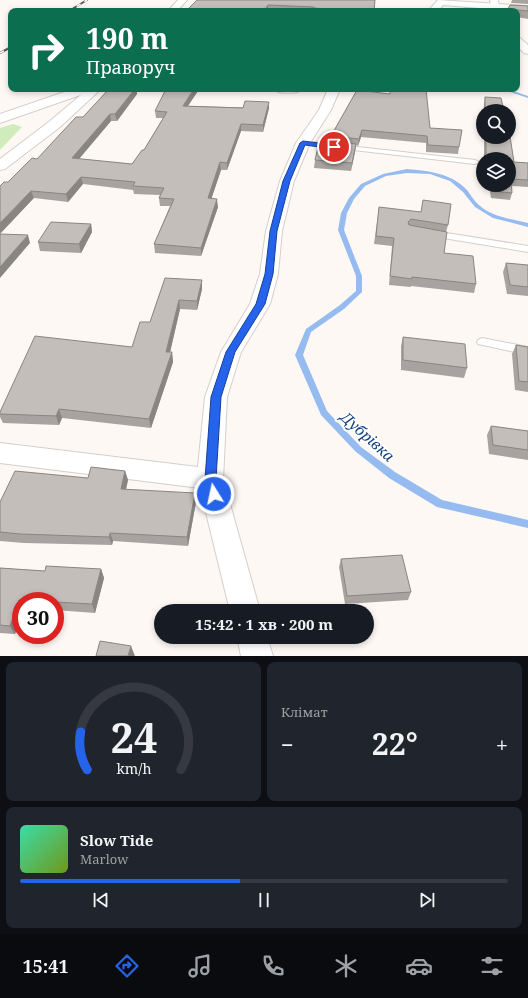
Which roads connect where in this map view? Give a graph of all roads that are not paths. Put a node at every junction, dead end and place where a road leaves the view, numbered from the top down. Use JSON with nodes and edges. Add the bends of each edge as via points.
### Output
{"nodes":[{"id":1,"x":183,"y":0,"type":"edge"},
{"id":2,"x":439,"y":1,"type":"edge"},
{"id":3,"x":495,"y":5,"type":"edge"},
{"id":4,"x":175,"y":8,"type":"edge"},
{"id":5,"x":520,"y":8,"type":"edge"},
{"id":6,"x":520,"y":43,"type":"edge"},
{"id":7,"x":528,"y":51,"type":"edge"},
{"id":8,"x":76,"y":92,"type":"edge"},
{"id":9,"x":92,"y":92,"type":"edge"},
{"id":10,"x":333,"y":92,"type":"edge"},
{"id":11,"x":0,"y":119,"type":"edge"},
{"id":12,"x":303,"y":143,"type":"junction"},
{"id":13,"x":475,"y":162,"type":"dead end"},
{"id":14,"x":0,"y":166,"type":"edge"},
{"id":15,"x":427,"y":233,"type":"edge"},
{"id":16,"x":528,"y":249,"type":"edge"},
{"id":17,"x":482,"y":342,"type":"dead end"},
{"id":18,"x":528,"y":351,"type":"edge"},
{"id":19,"x":0,"y":453,"type":"edge"},
{"id":20,"x":210,"y":479,"type":"junction"},
{"id":21,"x":243,"y":604,"type":"edge"},
{"id":22,"x":254,"y":644,"type":"edge"},
{"id":23,"x":257,"y":656,"type":"edge"}],
"edges":[{"from":1,"to":4,"type":"street"},
{"from":2,"to":3,"type":"main road"},
{"from":3,"to":5,"type":"main road"},
{"from":6,"to":7,"type":"street"},
{"from":8,"to":11,"type":"main road"},
{"from":9,"to":14,"type":"street"},
{"from":10,"to":12,"type":"street","via":[[325,110]]},
{"from":12,"to":13,"type":"lane"},
{"from":12,"to":20,"type":"street","via":[[287,181],[274,231],[269,274],[260,304],[231,352],[216,397]]},
{"from":15,"to":16,"type":"lane"},
{"from":17,"to":18,"type":"lane"},
{"from":19,"to":20,"type":"street"},
{"from":20,"to":21,"type":"street"},
{"from":22,"to":23,"type":"street"}]}
